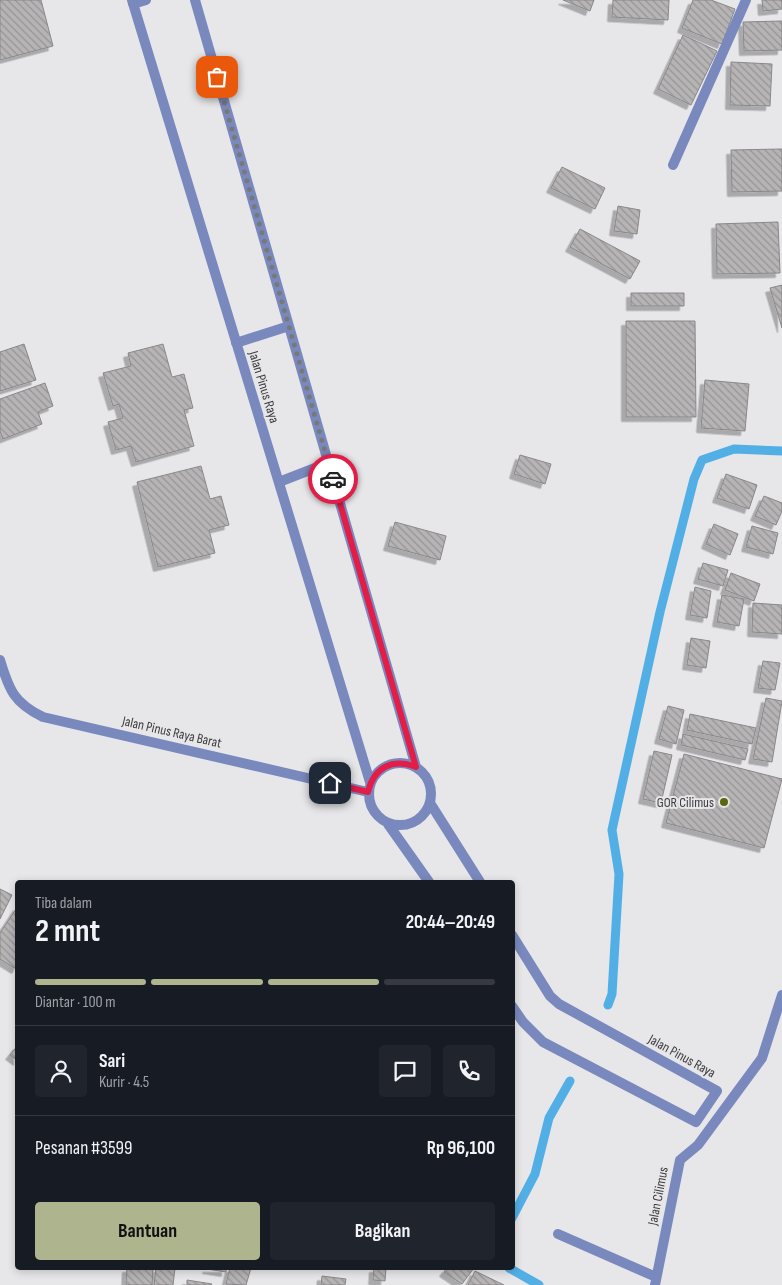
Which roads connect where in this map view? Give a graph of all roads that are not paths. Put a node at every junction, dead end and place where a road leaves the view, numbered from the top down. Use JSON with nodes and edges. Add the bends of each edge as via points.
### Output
{"nodes":[{"id":1,"x":146,"y":0,"type":"edge"},
{"id":2,"x":195,"y":0,"type":"edge"},
{"id":3,"x":746,"y":0,"type":"edge"},
{"id":4,"x":133,"y":2,"type":"edge"},
{"id":5,"x":673,"y":165,"type":"dead end"},
{"id":6,"x":289,"y":326,"type":"junction"},
{"id":7,"x":236,"y":343,"type":"junction"},
{"id":8,"x":328,"y":463,"type":"junction"},
{"id":9,"x":279,"y":482,"type":"junction"},
{"id":10,"x":0,"y":660,"type":"edge"},
{"id":11,"x":416,"y":767,"type":"junction"},
{"id":12,"x":369,"y":787,"type":"junction"},
{"id":13,"x":430,"y":802,"type":"junction"},
{"id":14,"x":388,"y":824,"type":"junction"},
{"id":15,"x":427,"y":880,"type":"edge"},
{"id":16,"x":479,"y":880,"type":"edge"},
{"id":17,"x":515,"y":940,"type":"edge"},
{"id":18,"x":782,"y":995,"type":"edge"},
{"id":19,"x":515,"y":1010,"type":"edge"},
{"id":20,"x":558,"y":1234,"type":"dead end"},
{"id":21,"x":656,"y":1281,"type":"edge"}],
"edges":[{"from":1,"to":4,"type":"street"},
{"from":2,"to":6,"type":"street"},
{"from":3,"to":5,"type":"street"},
{"from":4,"to":7,"type":"street","name":"Jalan Pinus Raya"},
{"from":6,"to":7,"type":"street"},
{"from":6,"to":8,"type":"street"},
{"from":7,"to":9,"type":"street","name":"Jalan Pinus Raya"},
{"from":8,"to":9,"type":"street"},
{"from":8,"to":11,"type":"street"},
{"from":9,"to":12,"type":"street","name":"Jalan Pinus Raya"},
{"from":10,"to":12,"type":"street","name":"Jalan Pinus Raya Barat","via":[[19,703],[43,717]]},
{"from":11,"to":12,"type":"street","via":[[405,763],[384,766]]},
{"from":11,"to":13,"type":"street","via":[[429,782]]},
{"from":12,"to":14,"type":"street","name":"Jalan Pinus Raya","via":[[373,811]]},
{"from":13,"to":14,"type":"street","via":[[427,810],[414,822]]},
{"from":13,"to":16,"type":"street"},
{"from":14,"to":15,"type":"street","name":"Jalan Pinus Raya"},
{"from":17,"to":19,"type":"street","name":"Jalan Pinus Raya","via":[[550,996],[559,1004],[718,1091],[696,1122],[543,1042]]},
{"from":18,"to":21,"type":"street","name":"Jalan Cilimus","via":[[762,1058],[698,1145],[680,1160]]},
{"from":20,"to":21,"type":"street"}]}
